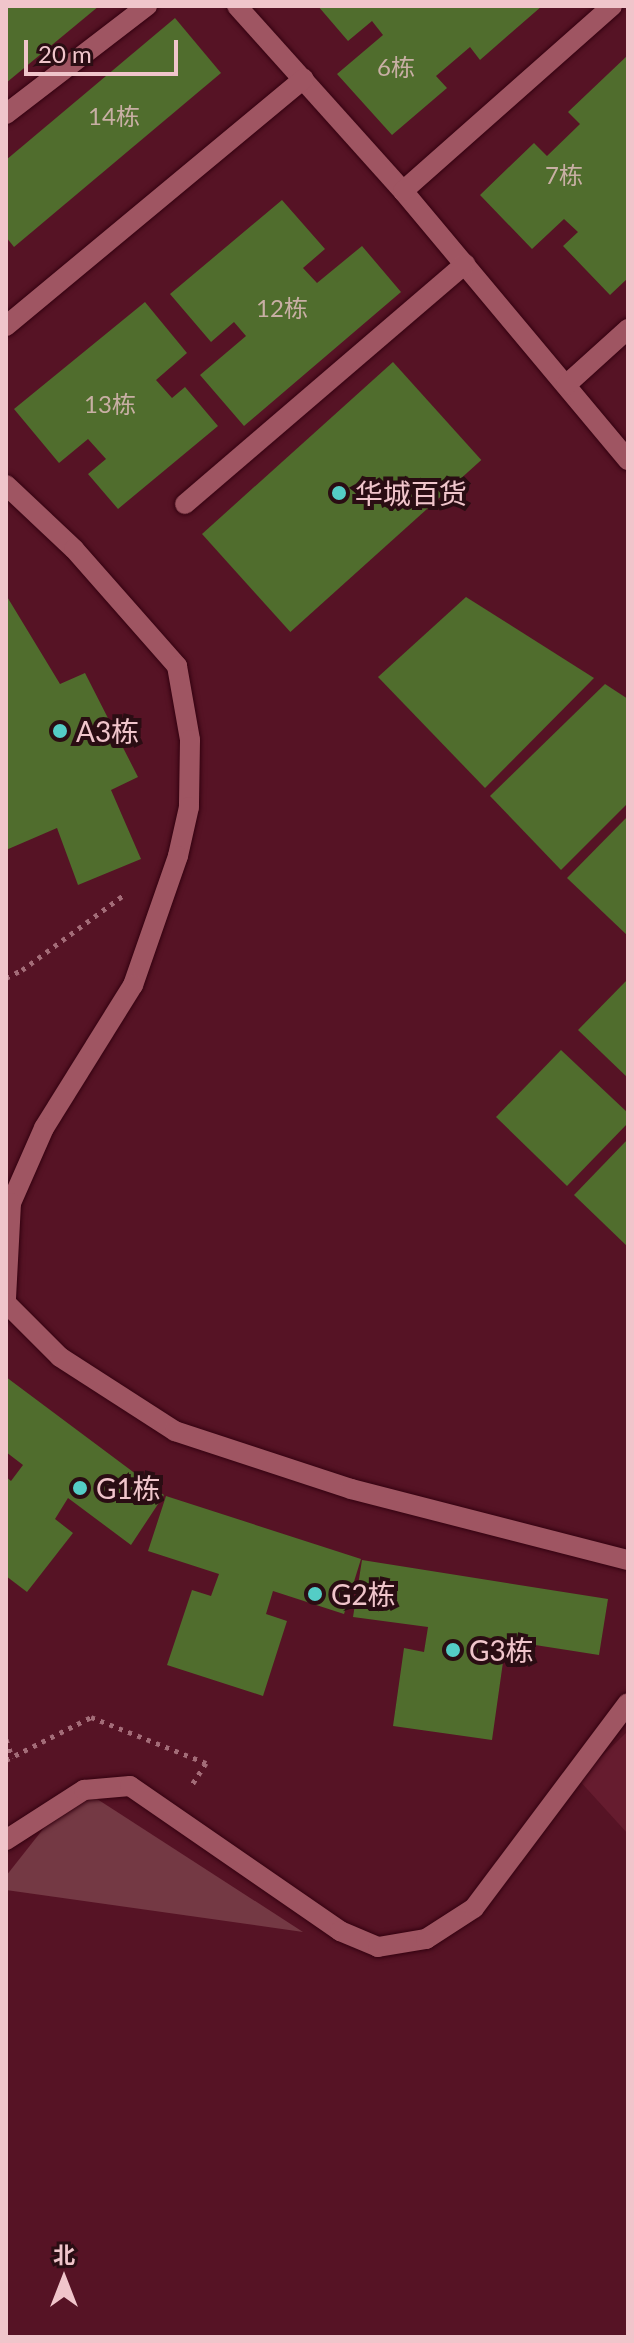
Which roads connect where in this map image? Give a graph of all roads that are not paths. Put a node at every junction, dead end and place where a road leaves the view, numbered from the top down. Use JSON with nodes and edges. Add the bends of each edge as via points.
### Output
{"nodes":[{"id":1,"x":147,"y":6,"type":"edge"},
{"id":2,"x":237,"y":6,"type":"edge"},
{"id":3,"x":612,"y":6,"type":"edge"},
{"id":4,"x":304,"y":79,"type":"junction"},
{"id":5,"x":6,"y":114,"type":"edge"},
{"id":6,"x":403,"y":191,"type":"junction"},
{"id":7,"x":465,"y":264,"type":"junction"},
{"id":8,"x":6,"y":326,"type":"edge"},
{"id":9,"x":628,"y":329,"type":"edge"},
{"id":10,"x":566,"y":385,"type":"junction"},
{"id":11,"x":628,"y":460,"type":"edge"},
{"id":12,"x":6,"y":485,"type":"edge"},
{"id":13,"x":185,"y":504,"type":"dead end"},
{"id":14,"x":6,"y":1301,"type":"edge"},
{"id":15,"x":628,"y":1560,"type":"edge"},
{"id":16,"x":628,"y":1703,"type":"edge"},
{"id":17,"x":6,"y":1840,"type":"edge"}],
"edges":[{"from":1,"to":5,"type":"street"},
{"from":2,"to":4,"type":"street"},
{"from":3,"to":6,"type":"street"},
{"from":4,"to":6,"type":"street"},
{"from":4,"to":8,"type":"street"},
{"from":6,"to":7,"type":"street"},
{"from":7,"to":10,"type":"street"},
{"from":7,"to":13,"type":"street"},
{"from":9,"to":10,"type":"street"},
{"from":10,"to":11,"type":"street"},
{"from":12,"to":14,"type":"street","via":[[74,549],[177,666],[190,740],[189,807],[178,856],[133,985],[44,1128],[11,1203]]},
{"from":14,"to":15,"type":"street","via":[[60,1357],[175,1431],[351,1489]]},
{"from":16,"to":17,"type":"street","via":[[474,1908],[426,1939],[378,1947],[340,1931],[130,1786],[84,1790]]}]}
